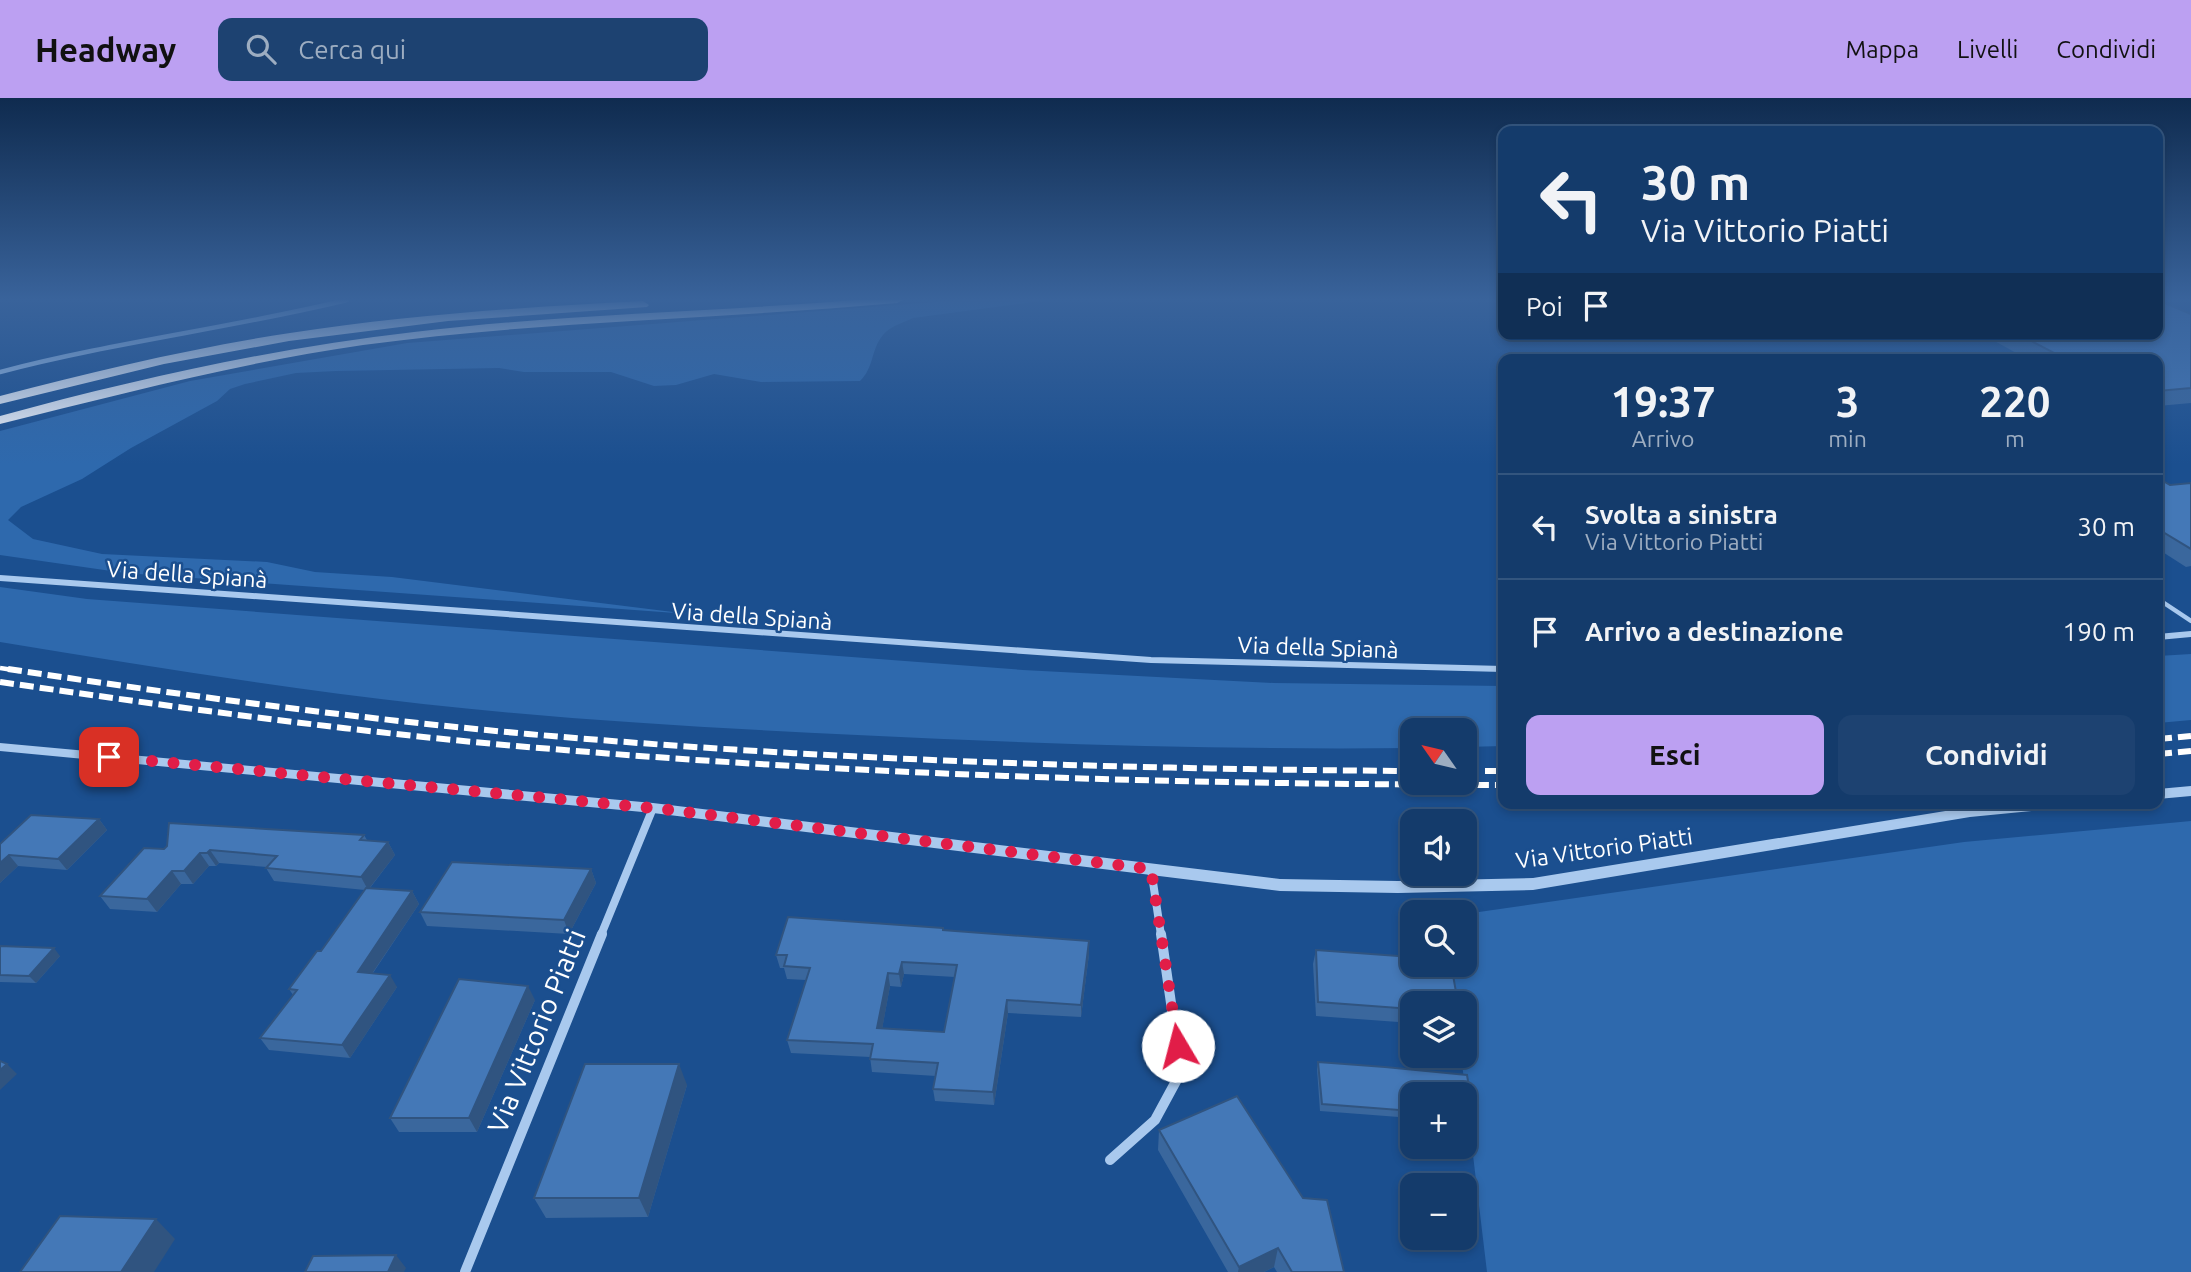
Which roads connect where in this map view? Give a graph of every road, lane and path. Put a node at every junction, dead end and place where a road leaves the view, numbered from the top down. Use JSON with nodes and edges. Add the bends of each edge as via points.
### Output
{"nodes":[{"id":1,"x":65,"y":355,"type":"edge"},
{"id":2,"x":193,"y":355,"type":"edge"},
{"id":3,"x":293,"y":355,"type":"edge"},
{"id":4,"x":0,"y":372,"type":"edge"},
{"id":5,"x":0,"y":400,"type":"edge"},
{"id":6,"x":0,"y":420,"type":"edge"},
{"id":7,"x":0,"y":578,"type":"edge"},
{"id":8,"x":2163,"y":602,"type":"edge"},
{"id":9,"x":2191,"y":621,"type":"edge"},
{"id":10,"x":2191,"y":634,"type":"edge"},
{"id":11,"x":2163,"y":637,"type":"edge"},
{"id":12,"x":1498,"y":669,"type":"edge"},
{"id":13,"x":0,"y":747,"type":"edge"},
{"id":14,"x":2191,"y":791,"type":"edge"},
{"id":15,"x":2163,"y":794,"type":"edge"},
{"id":16,"x":653,"y":808,"type":"junction"},
{"id":17,"x":2001,"y":809,"type":"edge"},
{"id":18,"x":1151,"y":869,"type":"junction"},
{"id":19,"x":1110,"y":1160,"type":"dead end"},
{"id":20,"x":465,"y":1272,"type":"edge"}],
"edges":[{"from":1,"to":4,"type":"street"},
{"from":2,"to":5,"type":"highway"},
{"from":3,"to":6,"type":"highway","via":[[144,383]]},
{"from":7,"to":12,"type":"street","name":"Via della Spianà","via":[[1151,660]]},
{"from":8,"to":9,"type":"lane"},
{"from":10,"to":11,"type":"street"},
{"from":13,"to":16,"type":"street","name":"Via Vittorio Piatti"},
{"from":14,"to":15,"type":"street"},
{"from":16,"to":18,"type":"street","name":"Via Vittorio Piatti"},
{"from":16,"to":20,"type":"street","name":"Via Vittorio Piatti"},
{"from":17,"to":18,"type":"street","name":"Via Vittorio Piatti","via":[[1533,884],[1280,885]]},
{"from":18,"to":19,"type":"street","via":[[1181,1072],[1155,1120]]}]}
